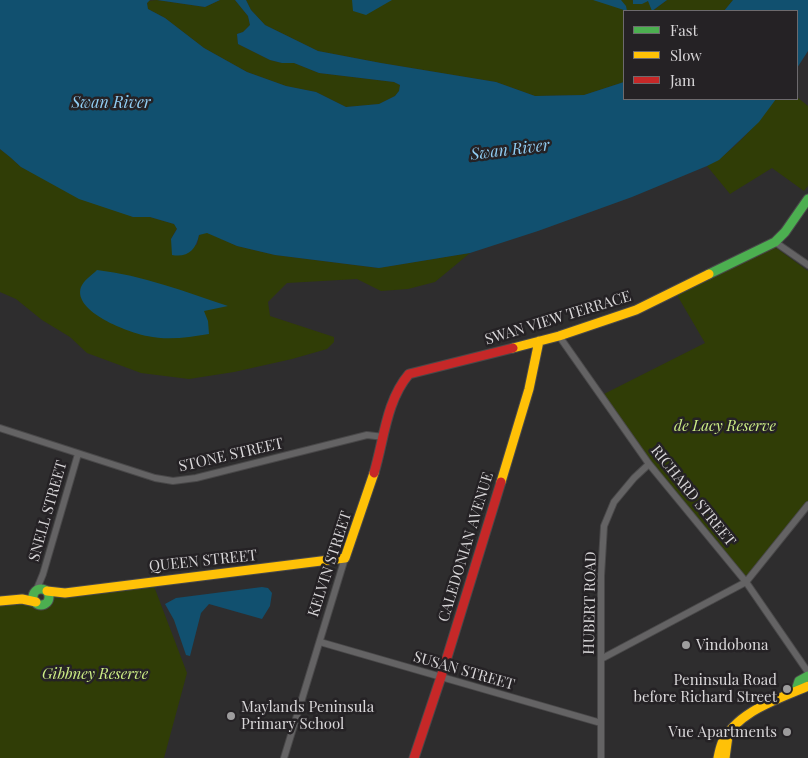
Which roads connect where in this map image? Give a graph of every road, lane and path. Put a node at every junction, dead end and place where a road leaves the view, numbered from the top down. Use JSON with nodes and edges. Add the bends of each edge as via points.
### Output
{"nodes":[{"id":1,"x":808,"y":199,"type":"edge"},
{"id":2,"x":775,"y":242,"type":"junction"},
{"id":3,"x":808,"y":265,"type":"edge"},
{"id":4,"x":558,"y":336,"type":"junction"},
{"id":5,"x":539,"y":341,"type":"junction"},
{"id":6,"x":404,"y":379,"type":"joint"},
{"id":7,"x":0,"y":428,"type":"edge"},
{"id":8,"x":384,"y":437,"type":"junction"},
{"id":9,"x":78,"y":454,"type":"junction"},
{"id":10,"x":650,"y":464,"type":"junction"},
{"id":11,"x":808,"y":506,"type":"edge"},
{"id":12,"x":345,"y":558,"type":"junction"},
{"id":13,"x":746,"y":582,"type":"junction"},
{"id":14,"x":41,"y":594,"type":"junction"},
{"id":15,"x":0,"y":601,"type":"edge"},
{"id":16,"x":320,"y":642,"type":"junction"},
{"id":17,"x":601,"y":659,"type":"junction"},
{"id":18,"x":808,"y":674,"type":"edge"},
{"id":19,"x":441,"y":677,"type":"junction"},
{"id":20,"x":808,"y":686,"type":"edge"},
{"id":21,"x":796,"y":690,"type":"junction"},
{"id":22,"x":601,"y":723,"type":"junction"},
{"id":23,"x":728,"y":736,"type":"junction"},
{"id":24,"x":284,"y":758,"type":"edge"},
{"id":25,"x":414,"y":758,"type":"edge"},
{"id":26,"x":601,"y":758,"type":"edge"},
{"id":27,"x":718,"y":758,"type":"edge"},
{"id":28,"x":725,"y":758,"type":"edge"}],
"edges":[{"from":1,"to":2,"type":"street","name":"SWAN VIEW TERRACE"},
{"from":2,"to":3,"type":"street"},
{"from":2,"to":4,"type":"street","name":"SWAN VIEW TERRACE","via":[[636,310]]},
{"from":4,"to":5,"type":"street","name":"SWAN VIEW TERRACE"},
{"from":4,"to":10,"type":"street","name":"RICHARD STREET"},
{"from":5,"to":6,"type":"street","name":"SWAN VIEW TERRACE","via":[[414,372]]},
{"from":5,"to":19,"type":"street","name":"CALEDONIAN AVENUE","via":[[528,389]]},
{"from":6,"to":8,"type":"street","name":"KELVIN STREET"},
{"from":7,"to":9,"type":"street","name":"STONE STREET"},
{"from":8,"to":9,"type":"street","name":"STONE STREET","via":[[367,435],[196,478],[172,481]]},
{"from":8,"to":12,"type":"street","name":"KELVIN STREET"},
{"from":9,"to":14,"type":"street","name":"SNELL STREET","via":[[43,574]]},
{"from":10,"to":13,"type":"street","name":"RICHARD STREET"},
{"from":10,"to":17,"type":"street","name":"HUBERT ROAD","via":[[614,502],[604,526]]},
{"from":11,"to":13,"type":"street"},
{"from":12,"to":14,"type":"street","name":"QUEEN STREET"},
{"from":12,"to":16,"type":"street","name":"KELVIN STREET"},
{"from":13,"to":17,"type":"street"},
{"from":13,"to":18,"type":"street","name":"RICHARD STREET"},
{"from":14,"to":15,"type":"street","name":"QUEEN STREET"},
{"from":16,"to":19,"type":"street","name":"SUSAN STREET"},
{"from":16,"to":24,"type":"street","name":"KELVIN STREET"},
{"from":17,"to":22,"type":"street","name":"HUBERT ROAD"},
{"from":18,"to":21,"type":"street","via":[[799,681]]},
{"from":19,"to":22,"type":"street","name":"SUSAN STREET"},
{"from":19,"to":25,"type":"street","name":"CALEDONIAN AVENUE"},
{"from":20,"to":21,"type":"street"},
{"from":21,"to":23,"type":"street","via":[[739,721]]},
{"from":22,"to":26,"type":"street","name":"HUBERT ROAD"},
{"from":23,"to":27,"type":"street","via":[[721,742]]},
{"from":23,"to":28,"type":"street"}]}
